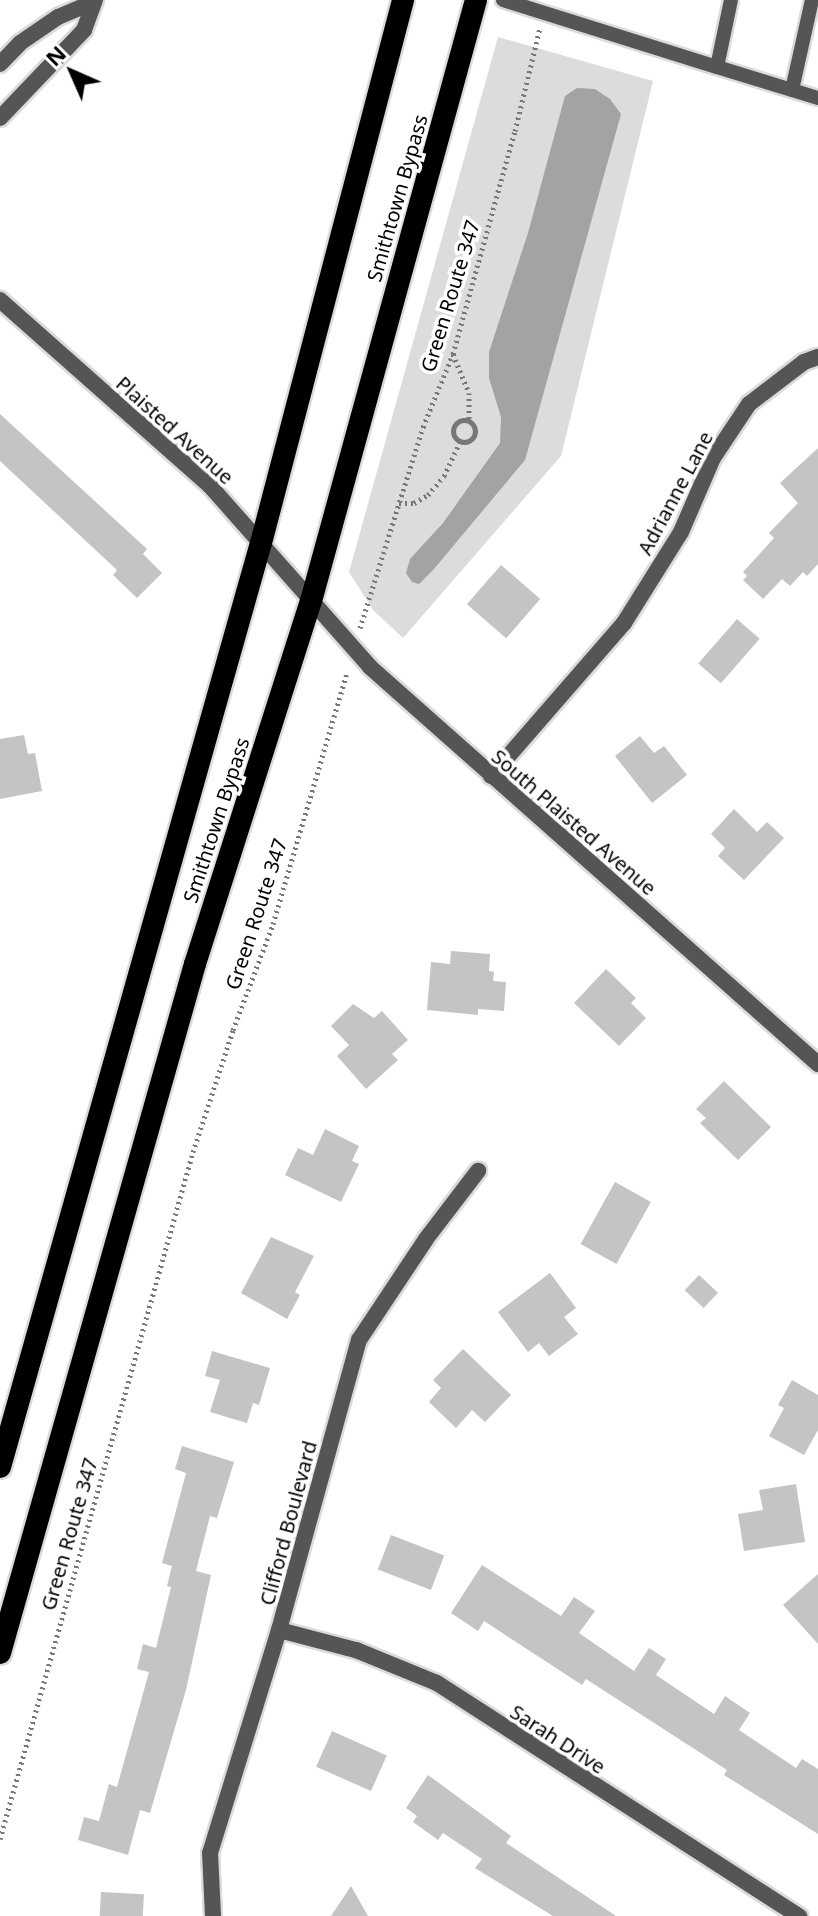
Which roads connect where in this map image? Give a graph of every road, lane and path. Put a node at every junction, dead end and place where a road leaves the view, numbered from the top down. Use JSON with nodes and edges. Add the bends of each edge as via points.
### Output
{"nodes":[{"id":1,"x":403,"y":0,"type":"edge"},
{"id":2,"x":476,"y":0,"type":"edge"},
{"id":3,"x":503,"y":0,"type":"edge"},
{"id":4,"x":731,"y":0,"type":"edge"},
{"id":5,"x":812,"y":0,"type":"edge"},
{"id":6,"x":94,"y":1,"type":"edge"},
{"id":7,"x":543,"y":12,"type":"junction"},
{"id":8,"x":0,"y":64,"type":"edge"},
{"id":9,"x":717,"y":67,"type":"junction"},
{"id":10,"x":792,"y":90,"type":"junction"},
{"id":11,"x":818,"y":98,"type":"edge"},
{"id":12,"x":0,"y":118,"type":"edge"},
{"id":13,"x":0,"y":300,"type":"edge"},
{"id":14,"x":453,"y":354,"type":"junction"},
{"id":15,"x":818,"y":357,"type":"edge"},
{"id":16,"x":469,"y":421,"type":"junction"},
{"id":17,"x":460,"y":442,"type":"junction"},
{"id":18,"x":399,"y":503,"type":"junction"},
{"id":19,"x":261,"y":543,"type":"junction"},
{"id":20,"x":311,"y":601,"type":"junction"},
{"id":21,"x":354,"y":649,"type":"junction"},
{"id":22,"x":491,"y":776,"type":"junction"},
{"id":23,"x":818,"y":1064,"type":"edge"},
{"id":24,"x":478,"y":1171,"type":"dead end"},
{"id":25,"x":0,"y":1467,"type":"edge"},
{"id":26,"x":279,"y":1630,"type":"junction"},
{"id":27,"x":0,"y":1653,"type":"edge"},
{"id":28,"x":0,"y":1839,"type":"edge"},
{"id":29,"x":213,"y":1916,"type":"edge"},
{"id":30,"x":799,"y":1916,"type":"edge"}],
"edges":[{"from":1,"to":19,"type":"highway","name":"Smithtown Bypass"},
{"from":2,"to":20,"type":"highway","name":"Smithtown Bypass"},
{"from":3,"to":7,"type":"lane"},
{"from":4,"to":9,"type":"lane"},
{"from":5,"to":10,"type":"lane"},
{"from":6,"to":8,"type":"street","via":[[58,17]]},
{"from":6,"to":12,"type":"street","via":[[84,30]]},
{"from":7,"to":9,"type":"lane"},
{"from":7,"to":14,"type":"path","name":"Green Route 347"},
{"from":9,"to":10,"type":"lane"},
{"from":10,"to":11,"type":"lane"},
{"from":13,"to":19,"type":"street","name":"Plaisted Avenue","via":[[211,487]]},
{"from":14,"to":16,"type":"path","via":[[469,393]]},
{"from":14,"to":18,"type":"path","name":"Green Route 347"},
{"from":15,"to":22,"type":"street","name":"Adrianne Lane","via":[[749,404],[713,458],[681,532],[624,623]]},
{"from":16,"to":17,"type":"path","via":[[475,435]]},
{"from":16,"to":17,"type":"path","via":[[458,421],[454,427]]},
{"from":17,"to":18,"type":"path","via":[[428,495]]},
{"from":18,"to":21,"type":"path","name":"Green Route 347"},
{"from":19,"to":20,"type":"street","name":"Plaisted Avenue"},
{"from":19,"to":25,"type":"highway","name":"Smithtown Bypass"},
{"from":20,"to":21,"type":"street","name":"South Plaisted Avenue"},
{"from":20,"to":27,"type":"highway","name":"Smithtown Bypass","via":[[195,964]]},
{"from":21,"to":22,"type":"street","name":"South Plaisted Avenue"},
{"from":21,"to":28,"type":"path","name":"Green Route 347","via":[[273,924],[193,1152]]},
{"from":22,"to":23,"type":"street","name":"South Plaisted Avenue"},
{"from":24,"to":26,"type":"street","name":"Clifford Boulevard","via":[[359,1340]]},
{"from":26,"to":29,"type":"street","name":"Clifford Boulevard","via":[[210,1853]]},
{"from":26,"to":30,"type":"street","name":"Sarah Drive","via":[[356,1650],[437,1683]]}]}
